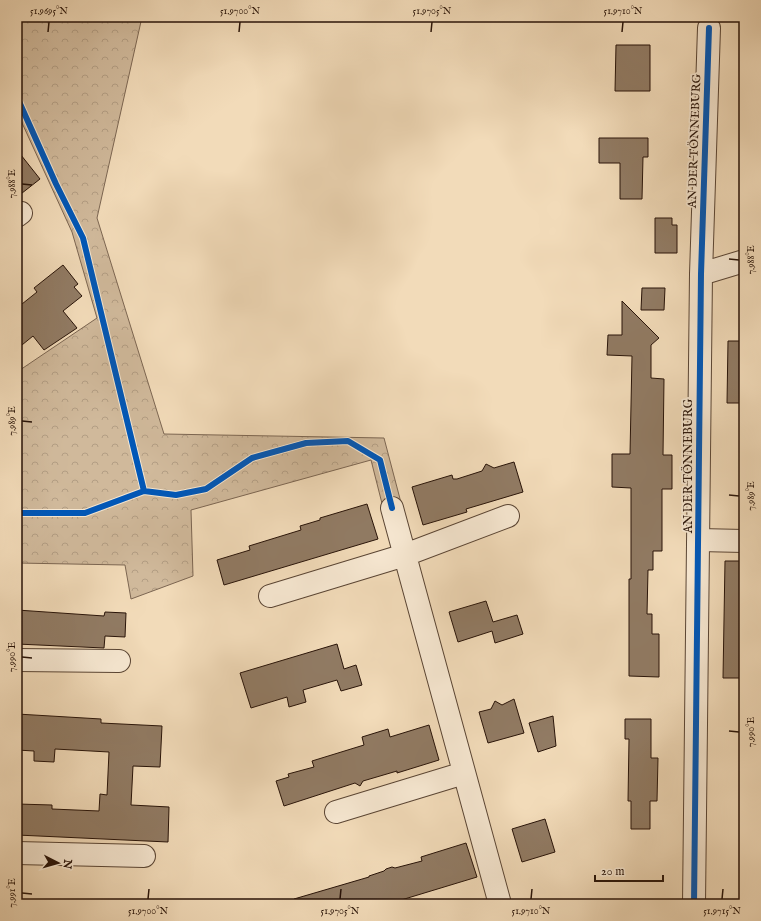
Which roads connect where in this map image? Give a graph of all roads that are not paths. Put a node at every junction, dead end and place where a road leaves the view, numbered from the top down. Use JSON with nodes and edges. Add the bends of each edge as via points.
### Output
{"nodes":[{"id":1,"x":709,"y":28,"type":"dead end"},
{"id":2,"x":744,"y":261,"type":"edge"},
{"id":3,"x":701,"y":274,"type":"junction"},
{"id":4,"x":392,"y":508,"type":"dead end"},
{"id":5,"x":508,"y":516,"type":"dead end"},
{"id":6,"x":699,"y":540,"type":"junction"},
{"id":7,"x":744,"y":541,"type":"edge"},
{"id":8,"x":405,"y":555,"type":"junction"},
{"id":9,"x":270,"y":596,"type":"dead end"},
{"id":10,"x":17,"y":660,"type":"edge"},
{"id":11,"x":119,"y":661,"type":"dead end"},
{"id":12,"x":464,"y":773,"type":"junction"},
{"id":13,"x":336,"y":812,"type":"dead end"},
{"id":14,"x":17,"y":853,"type":"edge"},
{"id":15,"x":144,"y":856,"type":"dead end"},
{"id":16,"x":500,"y":904,"type":"edge"},
{"id":17,"x":694,"y":904,"type":"edge"}],
"edges":[{"from":1,"to":3,"type":"street","name":"AN DER TÖNNEBURG"},
{"from":2,"to":3,"type":"street"},
{"from":3,"to":6,"type":"street","name":"AN DER TÖNNEBURG"},
{"from":4,"to":8,"type":"street"},
{"from":5,"to":8,"type":"street"},
{"from":6,"to":7,"type":"street"},
{"from":6,"to":17,"type":"street","name":"AN DER TÖNNEBURG"},
{"from":8,"to":9,"type":"street"},
{"from":8,"to":12,"type":"street"},
{"from":10,"to":11,"type":"street"},
{"from":12,"to":13,"type":"street"},
{"from":12,"to":16,"type":"street"},
{"from":14,"to":15,"type":"street"}]}
